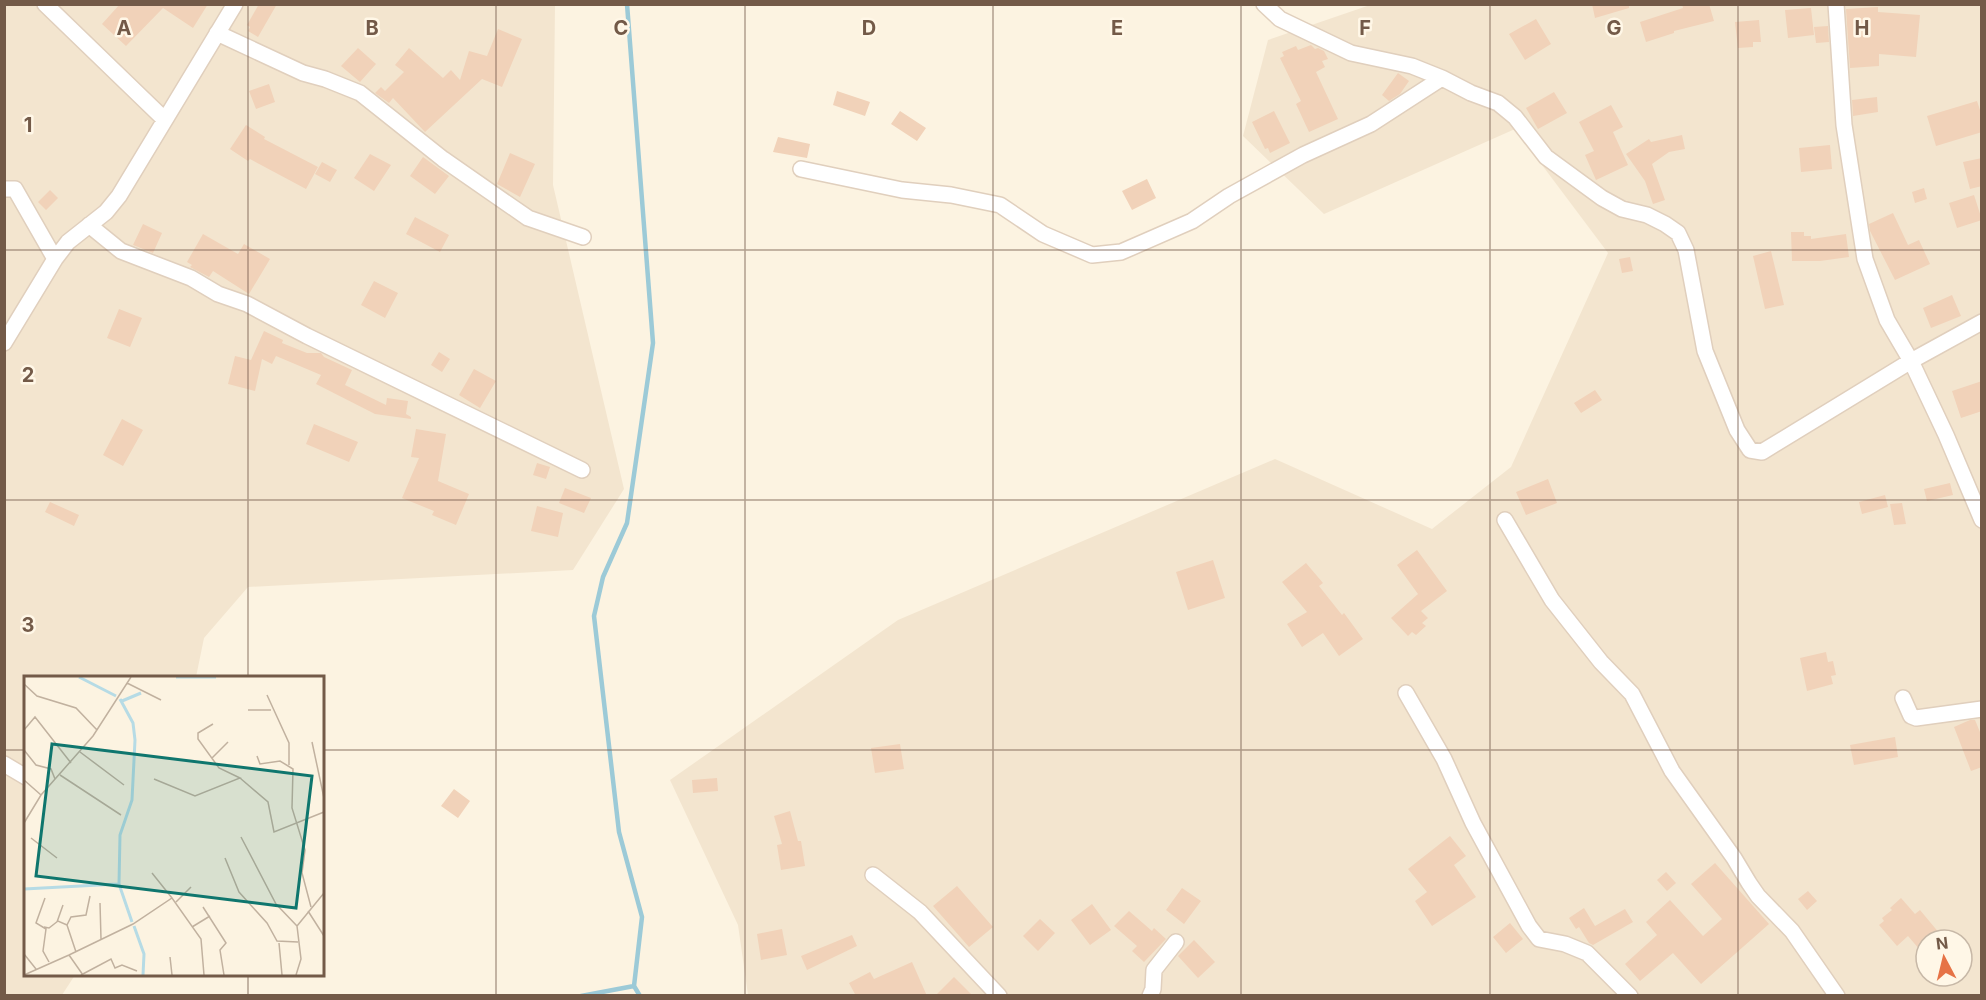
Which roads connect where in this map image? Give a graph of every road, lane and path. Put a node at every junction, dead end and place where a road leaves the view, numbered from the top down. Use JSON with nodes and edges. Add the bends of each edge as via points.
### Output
{"nodes":[{"id":1,"x":45,"y":4,"type":"edge"},
{"id":2,"x":235,"y":4,"type":"edge"},
{"id":3,"x":1264,"y":4,"type":"edge"},
{"id":4,"x":1836,"y":4,"type":"edge"},
{"id":5,"x":217,"y":33,"type":"junction"},
{"id":6,"x":1442,"y":78,"type":"junction"},
{"id":7,"x":164,"y":119,"type":"junction"},
{"id":8,"x":801,"y":169,"type":"dead end"},
{"id":9,"x":4,"y":189,"type":"edge"},
{"id":10,"x":89,"y":225,"type":"junction"},
{"id":11,"x":583,"y":237,"type":"dead end"},
{"id":12,"x":55,"y":259,"type":"junction"},
{"id":13,"x":1982,"y":322,"type":"edge"},
{"id":14,"x":4,"y":343,"type":"edge"},
{"id":15,"x":1911,"y":361,"type":"junction"},
{"id":16,"x":582,"y":470,"type":"dead end"},
{"id":17,"x":1505,"y":520,"type":"dead end"},
{"id":18,"x":1982,"y":520,"type":"edge"},
{"id":19,"x":1406,"y":693,"type":"dead end"},
{"id":20,"x":1903,"y":698,"type":"dead end"},
{"id":21,"x":1982,"y":709,"type":"edge"},
{"id":22,"x":4,"y":764,"type":"edge"},
{"id":23,"x":24,"y":776,"type":"edge"},
{"id":24,"x":873,"y":875,"type":"dead end"},
{"id":25,"x":1176,"y":942,"type":"dead end"},
{"id":26,"x":999,"y":996,"type":"edge"},
{"id":27,"x":1150,"y":996,"type":"edge"},
{"id":28,"x":1630,"y":996,"type":"edge"},
{"id":29,"x":1838,"y":996,"type":"edge"}],
"edges":[{"from":1,"to":7,"type":"street"},
{"from":2,"to":5,"type":"street"},
{"from":3,"to":6,"type":"street","via":[[1280,19],[1351,53],[1412,66]]},
{"from":4,"to":15,"type":"street","via":[[1844,125],[1865,259],[1887,320]]},
{"from":5,"to":7,"type":"street"},
{"from":5,"to":11,"type":"street","via":[[303,73],[360,93],[443,159],[528,218]]},
{"from":6,"to":8,"type":"street","via":[[1371,123],[1303,154],[1192,221],[1121,252],[1092,255],[1043,234],[1000,205]]},
{"from":6,"to":15,"type":"street","via":[[1498,103],[1515,117],[1546,157],[1602,198],[1622,209],[1647,215],[1678,233],[1686,250],[1705,351],[1737,430],[1750,450],[1762,452]]},
{"from":7,"to":10,"type":"street","via":[[119,196]]},
{"from":9,"to":12,"type":"street","via":[[15,189]]},
{"from":10,"to":12,"type":"street"},
{"from":10,"to":16,"type":"street","via":[[121,251],[247,304]]},
{"from":12,"to":14,"type":"street"},
{"from":13,"to":15,"type":"street"},
{"from":15,"to":18,"type":"street"},
{"from":17,"to":29,"type":"street","via":[[1552,600],[1632,694],[1672,771],[1758,896],[1792,931]]},
{"from":19,"to":28,"type":"street","via":[[1529,926],[1539,939],[1587,953]]},
{"from":20,"to":21,"type":"street","via":[[1911,716],[1916,718]]},
{"from":22,"to":23,"type":"street"},
{"from":24,"to":26,"type":"street","via":[[920,912]]},
{"from":25,"to":27,"type":"street","via":[[1154,970]]}]}
